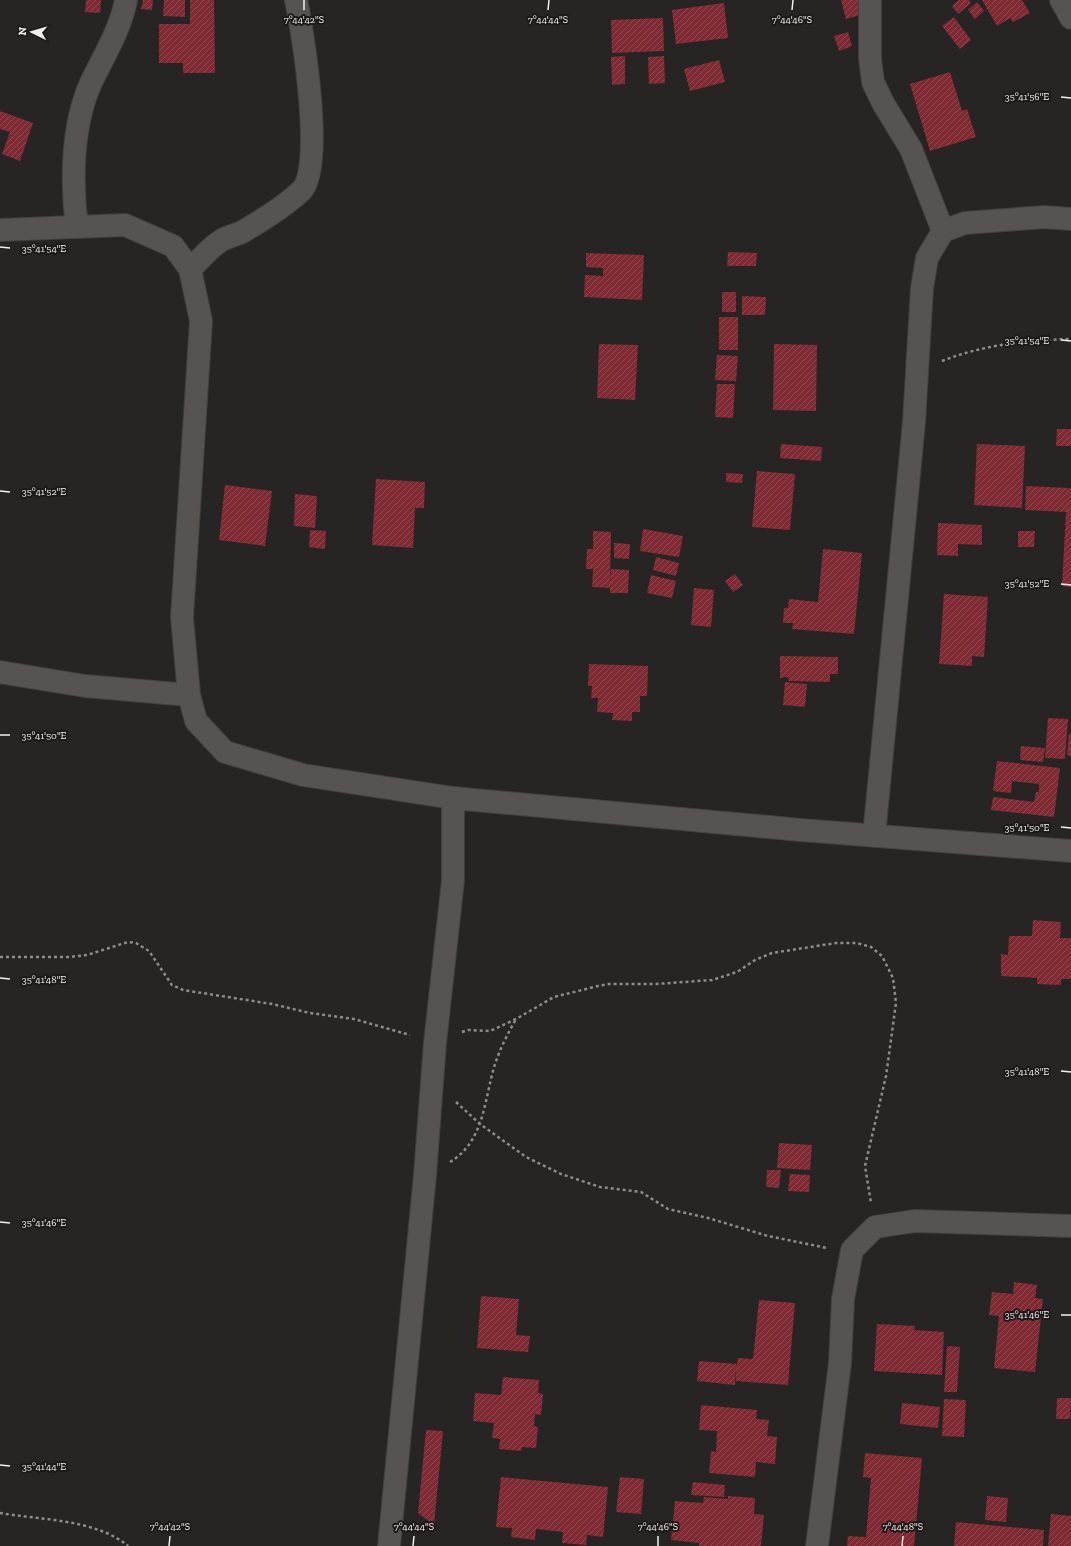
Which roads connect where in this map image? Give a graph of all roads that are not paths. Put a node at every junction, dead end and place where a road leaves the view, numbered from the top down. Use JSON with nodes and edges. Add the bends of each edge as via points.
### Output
{"nodes":[{"id":1,"x":126,"y":0,"type":"edge"},
{"id":2,"x":296,"y":0,"type":"edge"},
{"id":3,"x":870,"y":0,"type":"edge"},
{"id":4,"x":1061,"y":0,"type":"edge"},
{"id":5,"x":1071,"y":18,"type":"edge"},
{"id":6,"x":1071,"y":219,"type":"edge"},
{"id":7,"x":77,"y":227,"type":"junction"},
{"id":8,"x":0,"y":230,"type":"edge"},
{"id":9,"x":943,"y":231,"type":"junction"},
{"id":10,"x":190,"y":269,"type":"junction"},
{"id":11,"x":0,"y":672,"type":"edge"},
{"id":12,"x":189,"y":695,"type":"junction"},
{"id":13,"x":453,"y":798,"type":"junction"},
{"id":14,"x":874,"y":836,"type":"junction"},
{"id":15,"x":1071,"y":851,"type":"edge"},
{"id":16,"x":1071,"y":1226,"type":"edge"},
{"id":17,"x":390,"y":1546,"type":"edge"},
{"id":18,"x":817,"y":1546,"type":"edge"}],
"edges":[{"from":1,"to":7,"type":"street","via":[[117,29],[89,86],[78,127],[74,203]]},
{"from":2,"to":10,"type":"street","via":[[302,28],[311,109],[312,165],[308,181],[302,190],[270,214],[243,232],[221,241]]},
{"from":3,"to":9,"type":"street","via":[[870,58],[873,82],[911,149]]},
{"from":4,"to":5,"type":"street"},
{"from":6,"to":9,"type":"street","via":[[1044,217],[965,223]]},
{"from":7,"to":8,"type":"street"},
{"from":7,"to":10,"type":"street","via":[[125,225],[173,246]]},
{"from":9,"to":14,"type":"street","via":[[927,258],[922,288],[887,714]]},
{"from":10,"to":12,"type":"street","via":[[201,321],[182,617]]},
{"from":11,"to":12,"type":"street","via":[[85,686]]},
{"from":12,"to":13,"type":"street","via":[[196,721],[226,752],[304,775]]},
{"from":13,"to":14,"type":"street"},
{"from":13,"to":17,"type":"street","via":[[453,880],[435,1043]]},
{"from":14,"to":15,"type":"street"},
{"from":16,"to":18,"type":"street","via":[[915,1221],[875,1227],[852,1250],[843,1300],[840,1363]]}]}
